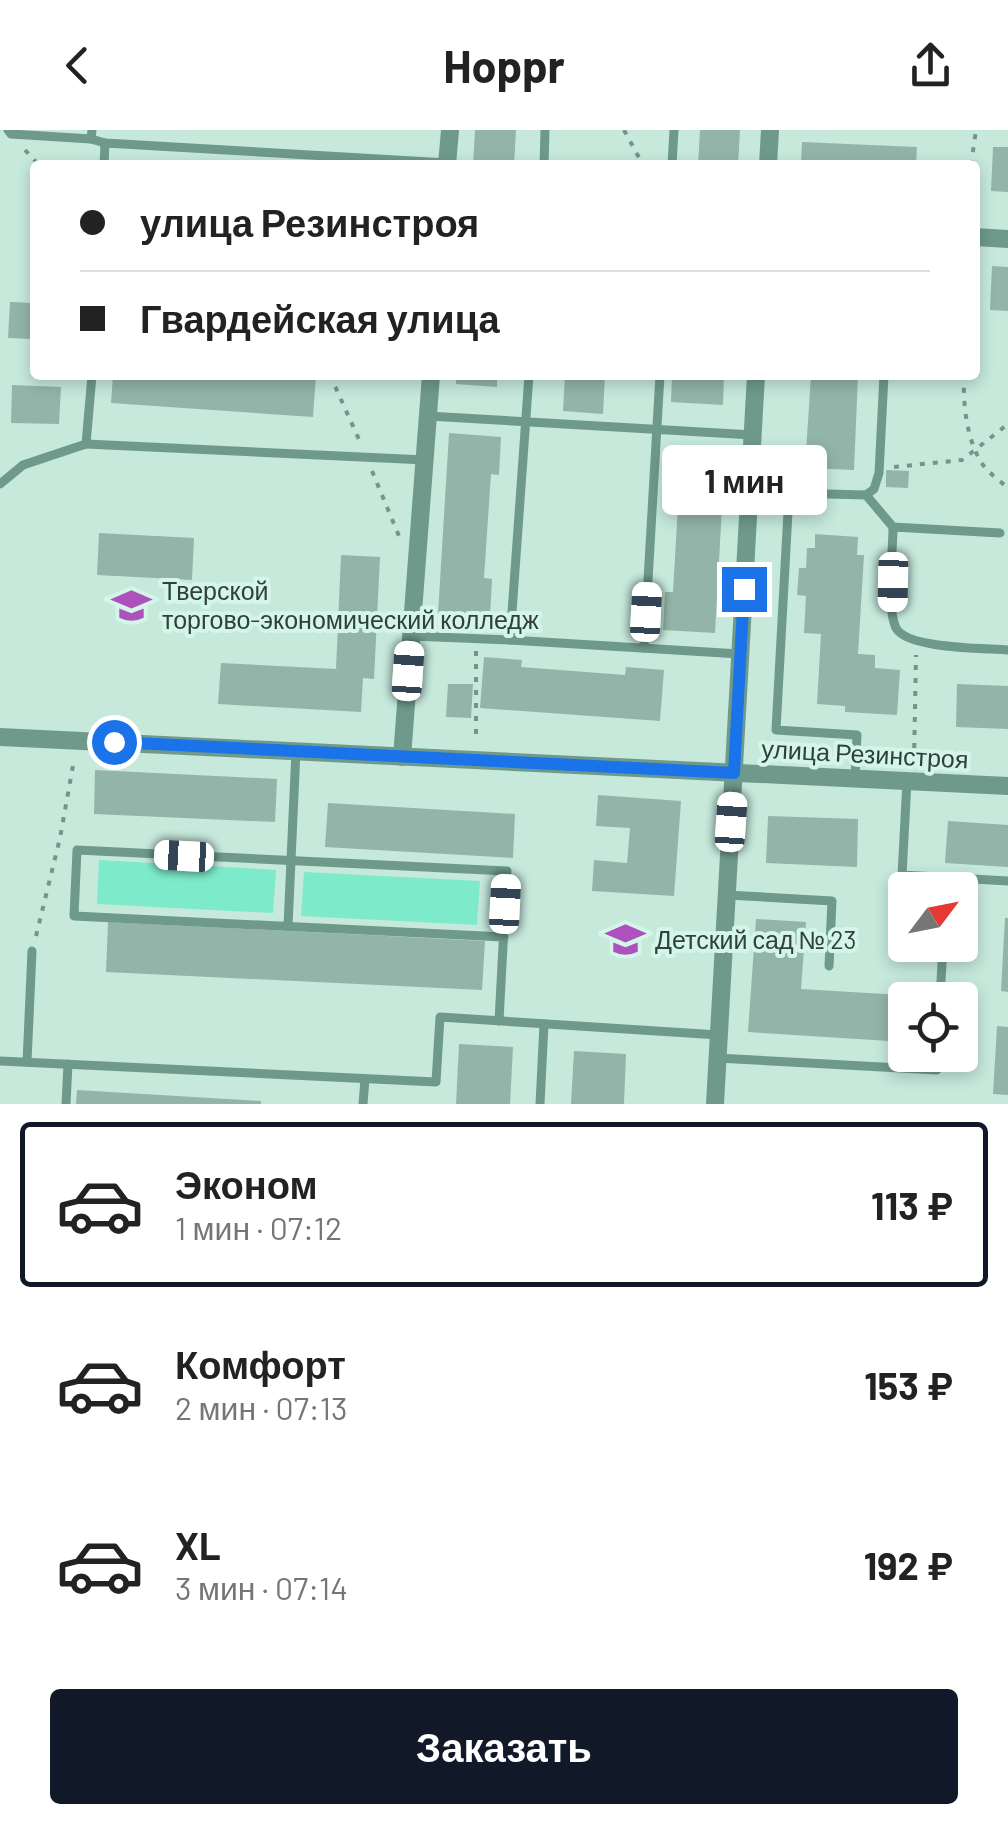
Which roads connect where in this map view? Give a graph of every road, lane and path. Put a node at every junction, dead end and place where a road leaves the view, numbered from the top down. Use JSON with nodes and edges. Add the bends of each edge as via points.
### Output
{"nodes":[{"id":1,"x":8,"y":130,"type":"edge"},
{"id":2,"x":450,"y":130,"type":"edge"},
{"id":3,"x":545,"y":130,"type":"edge"},
{"id":4,"x":624,"y":130,"type":"edge"},
{"id":5,"x":674,"y":130,"type":"edge"},
{"id":6,"x":770,"y":130,"type":"edge"},
{"id":7,"x":976,"y":130,"type":"edge"},
{"id":8,"x":91,"y":134,"type":"edge"},
{"id":9,"x":105,"y":144,"type":"junction"},
{"id":10,"x":104,"y":160,"type":"edge"},
{"id":11,"x":379,"y":160,"type":"edge"},
{"id":12,"x":447,"y":160,"type":"edge"},
{"id":13,"x":544,"y":160,"type":"edge"},
{"id":14,"x":640,"y":160,"type":"edge"},
{"id":15,"x":672,"y":160,"type":"edge"},
{"id":16,"x":768,"y":160,"type":"edge"},
{"id":17,"x":972,"y":160,"type":"edge"},
{"id":18,"x":980,"y":237,"type":"edge"},
{"id":19,"x":1008,"y":238,"type":"edge"},
{"id":20,"x":92,"y":380,"type":"edge"},
{"id":21,"x":431,"y":380,"type":"edge"},
{"id":22,"x":529,"y":380,"type":"edge"},
{"id":23,"x":660,"y":380,"type":"edge"},
{"id":24,"x":756,"y":380,"type":"edge"},
{"id":25,"x":884,"y":380,"type":"edge"},
{"id":26,"x":964,"y":380,"type":"edge"},
{"id":27,"x":428,"y":416,"type":"junction"},
{"id":28,"x":525,"y":422,"type":"junction"},
{"id":29,"x":1008,"y":424,"type":"edge"},
{"id":30,"x":656,"y":429,"type":"junction"},
{"id":31,"x":753,"y":435,"type":"junction"},
{"id":32,"x":86,"y":444,"type":"junction"},
{"id":33,"x":976,"y":450,"type":"junction"},
{"id":34,"x":425,"y":460,"type":"junction"},
{"id":35,"x":879,"y":468,"type":"junction"},
{"id":36,"x":0,"y":484,"type":"edge"},
{"id":37,"x":1008,"y":488,"type":"edge"},
{"id":38,"x":750,"y":492,"type":"junction"},
{"id":39,"x":789,"y":494,"type":"junction"},
{"id":40,"x":866,"y":495,"type":"junction"},
{"id":41,"x":894,"y":527,"type":"junction"},
{"id":42,"x":1000,"y":534,"type":"dead end"},
{"id":43,"x":411,"y":636,"type":"junction"},
{"id":44,"x":476,"y":638,"type":"junction"},
{"id":45,"x":510,"y":640,"type":"junction"},
{"id":46,"x":916,"y":641,"type":"junction"},
{"id":47,"x":644,"y":648,"type":"junction"},
{"id":48,"x":1008,"y":650,"type":"edge"},
{"id":49,"x":740,"y":654,"type":"junction"},
{"id":50,"x":0,"y":737,"type":"edge"},
{"id":51,"x":77,"y":740,"type":"junction"},
{"id":52,"x":476,"y":746,"type":"dead end"},
{"id":53,"x":296,"y":751,"type":"junction"},
{"id":54,"x":402,"y":756,"type":"junction"},
{"id":55,"x":734,"y":773,"type":"junction"},
{"id":56,"x":910,"y":774,"type":"junction"},
{"id":57,"x":855,"y":779,"type":"junction"},
{"id":58,"x":1008,"y":786,"type":"edge"},
{"id":59,"x":291,"y":860,"type":"junction"},
{"id":60,"x":902,"y":872,"type":"edge"},
{"id":61,"x":978,"y":880,"type":"edge"},
{"id":62,"x":1008,"y":881,"type":"edge"},
{"id":63,"x":727,"y":895,"type":"junction"},
{"id":64,"x":288,"y":926,"type":"junction"},
{"id":65,"x":504,"y":937,"type":"junction"},
{"id":66,"x":32,"y":950,"type":"joint"},
{"id":67,"x":829,"y":966,"type":"dead end"},
{"id":68,"x":499,"y":1021,"type":"junction"},
{"id":69,"x":544,"y":1024,"type":"junction"},
{"id":70,"x":719,"y":1035,"type":"junction"},
{"id":71,"x":718,"y":1058,"type":"junction"},
{"id":72,"x":0,"y":1061,"type":"edge"},
{"id":73,"x":27,"y":1062,"type":"junction"},
{"id":74,"x":68,"y":1064,"type":"junction"},
{"id":75,"x":888,"y":1067,"type":"edge"},
{"id":76,"x":365,"y":1079,"type":"junction"},
{"id":77,"x":66,"y":1104,"type":"edge"},
{"id":78,"x":364,"y":1104,"type":"edge"},
{"id":79,"x":540,"y":1104,"type":"edge"},
{"id":80,"x":715,"y":1104,"type":"edge"}],
"edges":[{"from":1,"to":8,"type":"lane"},
{"from":2,"to":12,"type":"street"},
{"from":3,"to":13,"type":"lane"},
{"from":4,"to":14,"type":"path"},
{"from":5,"to":15,"type":"lane"},
{"from":6,"to":16,"type":"street"},
{"from":7,"to":17,"type":"path"},
{"from":8,"to":9,"type":"lane"},
{"from":9,"to":10,"type":"lane"},
{"from":9,"to":11,"type":"lane"},
{"from":18,"to":19,"type":"street"},
{"from":20,"to":32,"type":"lane"},
{"from":21,"to":27,"type":"street"},
{"from":22,"to":28,"type":"lane"},
{"from":23,"to":30,"type":"lane"},
{"from":24,"to":31,"type":"street"},
{"from":25,"to":35,"type":"lane"},
{"from":26,"to":33,"type":"path"},
{"from":27,"to":28,"type":"lane"},
{"from":27,"to":34,"type":"street"},
{"from":28,"to":30,"type":"lane"},
{"from":28,"to":45,"type":"lane"},
{"from":29,"to":33,"type":"path"},
{"from":30,"to":31,"type":"lane"},
{"from":30,"to":47,"type":"lane"},
{"from":31,"to":38,"type":"street"},
{"from":32,"to":34,"type":"lane"},
{"from":32,"to":36,"type":"lane","via":[[23,465]]},
{"from":33,"to":35,"type":"path","via":[[962,460]]},
{"from":33,"to":37,"type":"path"},
{"from":34,"to":43,"type":"street"},
{"from":35,"to":40,"type":"lane"},
{"from":38,"to":39,"type":"lane"},
{"from":38,"to":49,"type":"street"},
{"from":39,"to":40,"type":"lane"},
{"from":39,"to":57,"type":"lane","via":[[776,730],[857,734]]},
{"from":40,"to":41,"type":"lane"},
{"from":41,"to":42,"type":"lane"},
{"from":41,"to":46,"type":"lane","via":[[892,610],[896,627]]},
{"from":43,"to":44,"type":"lane"},
{"from":43,"to":54,"type":"street"},
{"from":44,"to":45,"type":"lane"},
{"from":44,"to":52,"type":"path"},
{"from":45,"to":47,"type":"lane"},
{"from":46,"to":48,"type":"lane"},
{"from":46,"to":56,"type":"path"},
{"from":47,"to":49,"type":"lane"},
{"from":49,"to":55,"type":"street"},
{"from":50,"to":51,"type":"street","name":"улица Резинстроя"},
{"from":51,"to":53,"type":"street","name":"улица Резинстроя"},
{"from":51,"to":66,"type":"path"},
{"from":53,"to":54,"type":"street","name":"улица Резинстроя"},
{"from":53,"to":59,"type":"lane"},
{"from":54,"to":55,"type":"street","name":"улица Резинстроя"},
{"from":55,"to":57,"type":"street","name":"улица Резинстроя"},
{"from":55,"to":63,"type":"street"},
{"from":56,"to":57,"type":"street","name":"улица Резинстроя"},
{"from":56,"to":58,"type":"street","name":"улица Резинстроя"},
{"from":56,"to":60,"type":"lane"},
{"from":59,"to":64,"type":"lane"},
{"from":59,"to":64,"type":"lane","via":[[77,850],[74,916]]},
{"from":59,"to":65,"type":"lane","via":[[506,872]]},
{"from":61,"to":62,"type":"lane"},
{"from":63,"to":67,"type":"lane","via":[[832,901]]},
{"from":63,"to":70,"type":"street"},
{"from":64,"to":65,"type":"lane"},
{"from":65,"to":68,"type":"lane"},
{"from":66,"to":73,"type":"lane"},
{"from":68,"to":69,"type":"lane"},
{"from":68,"to":76,"type":"lane","via":[[440,1017],[436,1082]]},
{"from":69,"to":70,"type":"lane"},
{"from":69,"to":79,"type":"lane"},
{"from":70,"to":71,"type":"street"},
{"from":71,"to":75,"type":"lane"},
{"from":71,"to":80,"type":"street"},
{"from":72,"to":73,"type":"lane"},
{"from":73,"to":74,"type":"lane"},
{"from":74,"to":76,"type":"lane"},
{"from":74,"to":77,"type":"lane"},
{"from":76,"to":78,"type":"lane"}]}
